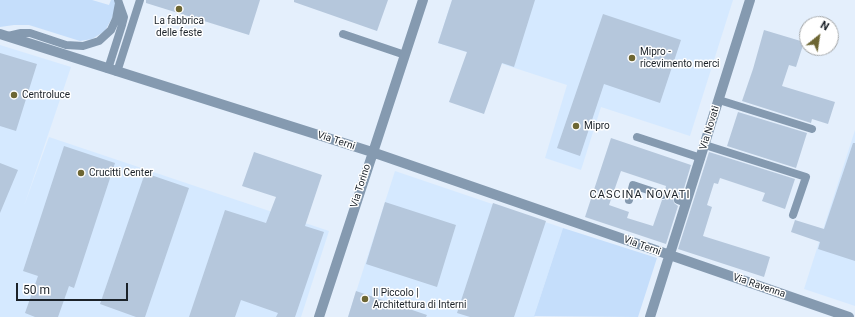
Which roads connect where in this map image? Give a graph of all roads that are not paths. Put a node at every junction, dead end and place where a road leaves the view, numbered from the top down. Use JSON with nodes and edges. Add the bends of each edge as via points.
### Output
{"nodes":[{"id":1,"x":140,"y":0,"type":"edge"},
{"id":2,"x":423,"y":0,"type":"edge"},
{"id":3,"x":750,"y":0,"type":"edge"},
{"id":4,"x":118,"y":1,"type":"edge"},
{"id":5,"x":343,"y":34,"type":"dead end"},
{"id":6,"x":4,"y":35,"type":"edge"},
{"id":7,"x":405,"y":55,"type":"junction"},
{"id":8,"x":112,"y":70,"type":"junction"},
{"id":9,"x":719,"y":100,"type":"junction"},
{"id":10,"x":812,"y":129,"type":"dead end"},
{"id":11,"x":637,"y":137,"type":"dead end"},
{"id":12,"x":705,"y":145,"type":"junction"},
{"id":13,"x":372,"y":152,"type":"junction"},
{"id":14,"x":700,"y":158,"type":"junction"},
{"id":15,"x":663,"y":195,"type":"dead end"},
{"id":16,"x":628,"y":200,"type":"dead end"},
{"id":17,"x":793,"y":215,"type":"dead end"},
{"id":18,"x":669,"y":255,"type":"junction"},
{"id":19,"x":319,"y":317,"type":"edge"},
{"id":20,"x":650,"y":317,"type":"edge"},
{"id":21,"x":849,"y":317,"type":"edge"}],
"edges":[{"from":1,"to":8,"type":"lane"},
{"from":2,"to":7,"type":"street","name":"Via Torino"},
{"from":3,"to":9,"type":"street","name":"Via Novati"},
{"from":4,"to":6,"type":"lane","via":[[116,19],[111,30],[99,41],[83,46],[66,45],[30,33]]},
{"from":4,"to":8,"type":"lane","via":[[124,17]]},
{"from":5,"to":7,"type":"lane"},
{"from":6,"to":8,"type":"street","name":"Via Terni"},
{"from":7,"to":13,"type":"street","name":"Via Torino"},
{"from":8,"to":13,"type":"street","name":"Via Terni"},
{"from":9,"to":10,"type":"lane"},
{"from":9,"to":12,"type":"street","name":"Via Novati"},
{"from":11,"to":14,"type":"lane"},
{"from":12,"to":14,"type":"street","name":"Via Novati"},
{"from":12,"to":17,"type":"lane","via":[[806,177]]},
{"from":13,"to":18,"type":"street","name":"Via Terni"},
{"from":13,"to":19,"type":"street","name":"Via Torino"},
{"from":14,"to":18,"type":"street","name":"Via Novati","via":[[682,202]]},
{"from":15,"to":16,"type":"lane","via":[[633,185]]},
{"from":18,"to":20,"type":"street","name":"Via Novati"},
{"from":18,"to":21,"type":"street","name":"Via Ravenna"}]}
